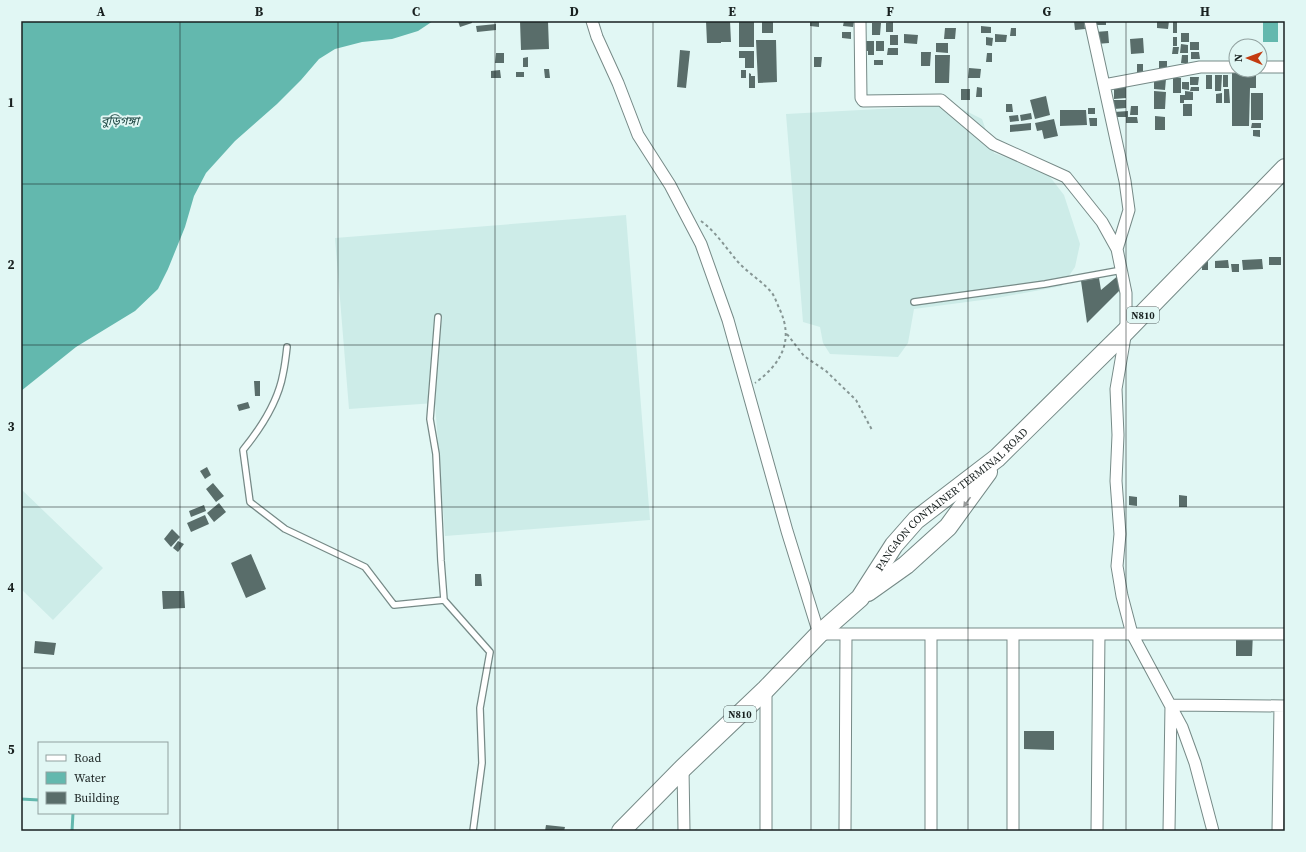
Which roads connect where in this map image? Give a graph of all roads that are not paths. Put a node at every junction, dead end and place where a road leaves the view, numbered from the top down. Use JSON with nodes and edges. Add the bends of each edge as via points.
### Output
{"nodes":[{"id":1,"x":592,"y":21,"type":"edge"},
{"id":2,"x":860,"y":21,"type":"edge"},
{"id":3,"x":1090,"y":21,"type":"edge"},
{"id":4,"x":1228,"y":67,"type":"edge"},
{"id":5,"x":1268,"y":67,"type":"edge"},
{"id":6,"x":1285,"y":67,"type":"edge"},
{"id":7,"x":1104,"y":85,"type":"junction"},
{"id":8,"x":1285,"y":168,"type":"edge"},
{"id":9,"x":1117,"y":249,"type":"junction"},
{"id":10,"x":1122,"y":270,"type":"junction"},
{"id":11,"x":914,"y":302,"type":"dead end"},
{"id":12,"x":438,"y":317,"type":"dead end"},
{"id":13,"x":1126,"y":331,"type":"junction"},
{"id":14,"x":287,"y":347,"type":"dead end"},
{"id":15,"x":997,"y":458,"type":"junction"},
{"id":16,"x":860,"y":598,"type":"junction"},
{"id":17,"x":444,"y":600,"type":"junction"},
{"id":18,"x":819,"y":634,"type":"junction"},
{"id":19,"x":846,"y":634,"type":"junction"},
{"id":20,"x":931,"y":634,"type":"junction"},
{"id":21,"x":1013,"y":634,"type":"junction"},
{"id":22,"x":1099,"y":634,"type":"junction"},
{"id":23,"x":1132,"y":634,"type":"junction"},
{"id":24,"x":1285,"y":634,"type":"edge"},
{"id":25,"x":766,"y":690,"type":"junction"},
{"id":26,"x":1170,"y":705,"type":"junction"},
{"id":27,"x":1282,"y":706,"type":"edge"},
{"id":28,"x":683,"y":768,"type":"junction"},
{"id":29,"x":472,"y":831,"type":"edge"},
{"id":30,"x":621,"y":831,"type":"edge"},
{"id":31,"x":684,"y":831,"type":"edge"},
{"id":32,"x":766,"y":831,"type":"edge"},
{"id":33,"x":845,"y":831,"type":"edge"},
{"id":34,"x":931,"y":831,"type":"edge"},
{"id":35,"x":1013,"y":831,"type":"edge"},
{"id":36,"x":1097,"y":831,"type":"edge"},
{"id":37,"x":1169,"y":831,"type":"edge"},
{"id":38,"x":1213,"y":831,"type":"edge"},
{"id":39,"x":1278,"y":831,"type":"edge"}],
"edges":[{"from":1,"to":18,"type":"street","via":[[638,135],[670,185],[701,244],[728,320],[787,531]]},
{"from":2,"to":9,"type":"street","via":[[863,101],[941,100],[993,144],[1066,177],[1102,222]]},
{"from":3,"to":7,"type":"street"},
{"from":4,"to":7,"type":"street","via":[[1200,67]]},
{"from":5,"to":6,"type":"street"},
{"from":7,"to":9,"type":"street","via":[[1129,210]]},
{"from":8,"to":13,"type":"highway","name":"PANGAON CONTAINER TERMINAL ROAD","number":"N810"},
{"from":9,"to":10,"type":"street"},
{"from":10,"to":11,"type":"lane","via":[[1045,284]]},
{"from":10,"to":13,"type":"street","via":[[1126,293]]},
{"from":12,"to":17,"type":"lane","via":[[430,418],[436,454]]},
{"from":13,"to":15,"type":"highway","name":"PANGAON CONTAINER TERMINAL ROAD","number":"N810"},
{"from":13,"to":23,"type":"street","via":[[1116,389],[1116,482],[1120,534],[1117,566]]},
{"from":14,"to":17,"type":"lane","via":[[283,375],[274,401],[260,429],[243,450],[250,502],[285,528],[365,567],[394,605]]},
{"from":15,"to":16,"type":"highway","number":"N810","one_way":true,"via":[[948,527],[906,565]]},
{"from":15,"to":16,"type":"highway","name":"PANGAON CONTAINER TERMINAL ROAD","number":"N810","via":[[916,520],[894,545]]},
{"from":16,"to":18,"type":"highway","name":"PANGAON CONTAINER TERMINAL ROAD","number":"N810"},
{"from":17,"to":29,"type":"lane","via":[[490,652],[480,708],[482,763]]},
{"from":18,"to":19,"type":"street"},
{"from":18,"to":25,"type":"highway","name":"PANGAON CONTAINER TERMINAL ROAD","number":"N810"},
{"from":19,"to":20,"type":"street"},
{"from":19,"to":33,"type":"street"},
{"from":20,"to":21,"type":"street"},
{"from":20,"to":34,"type":"street"},
{"from":21,"to":22,"type":"street"},
{"from":21,"to":35,"type":"street"},
{"from":22,"to":23,"type":"street"},
{"from":22,"to":36,"type":"street"},
{"from":23,"to":24,"type":"street"},
{"from":23,"to":26,"type":"street"},
{"from":25,"to":28,"type":"highway","name":"PANGAON CONTAINER TERMINAL ROAD","number":"N810"},
{"from":25,"to":32,"type":"street"},
{"from":26,"to":27,"type":"street"},
{"from":26,"to":37,"type":"street"},
{"from":26,"to":38,"type":"street","via":[[1182,727],[1195,763]]},
{"from":27,"to":39,"type":"street"},
{"from":28,"to":30,"type":"highway","name":"PANGAON CONTAINER TERMINAL ROAD","number":"N810"},
{"from":28,"to":31,"type":"street"}]}
